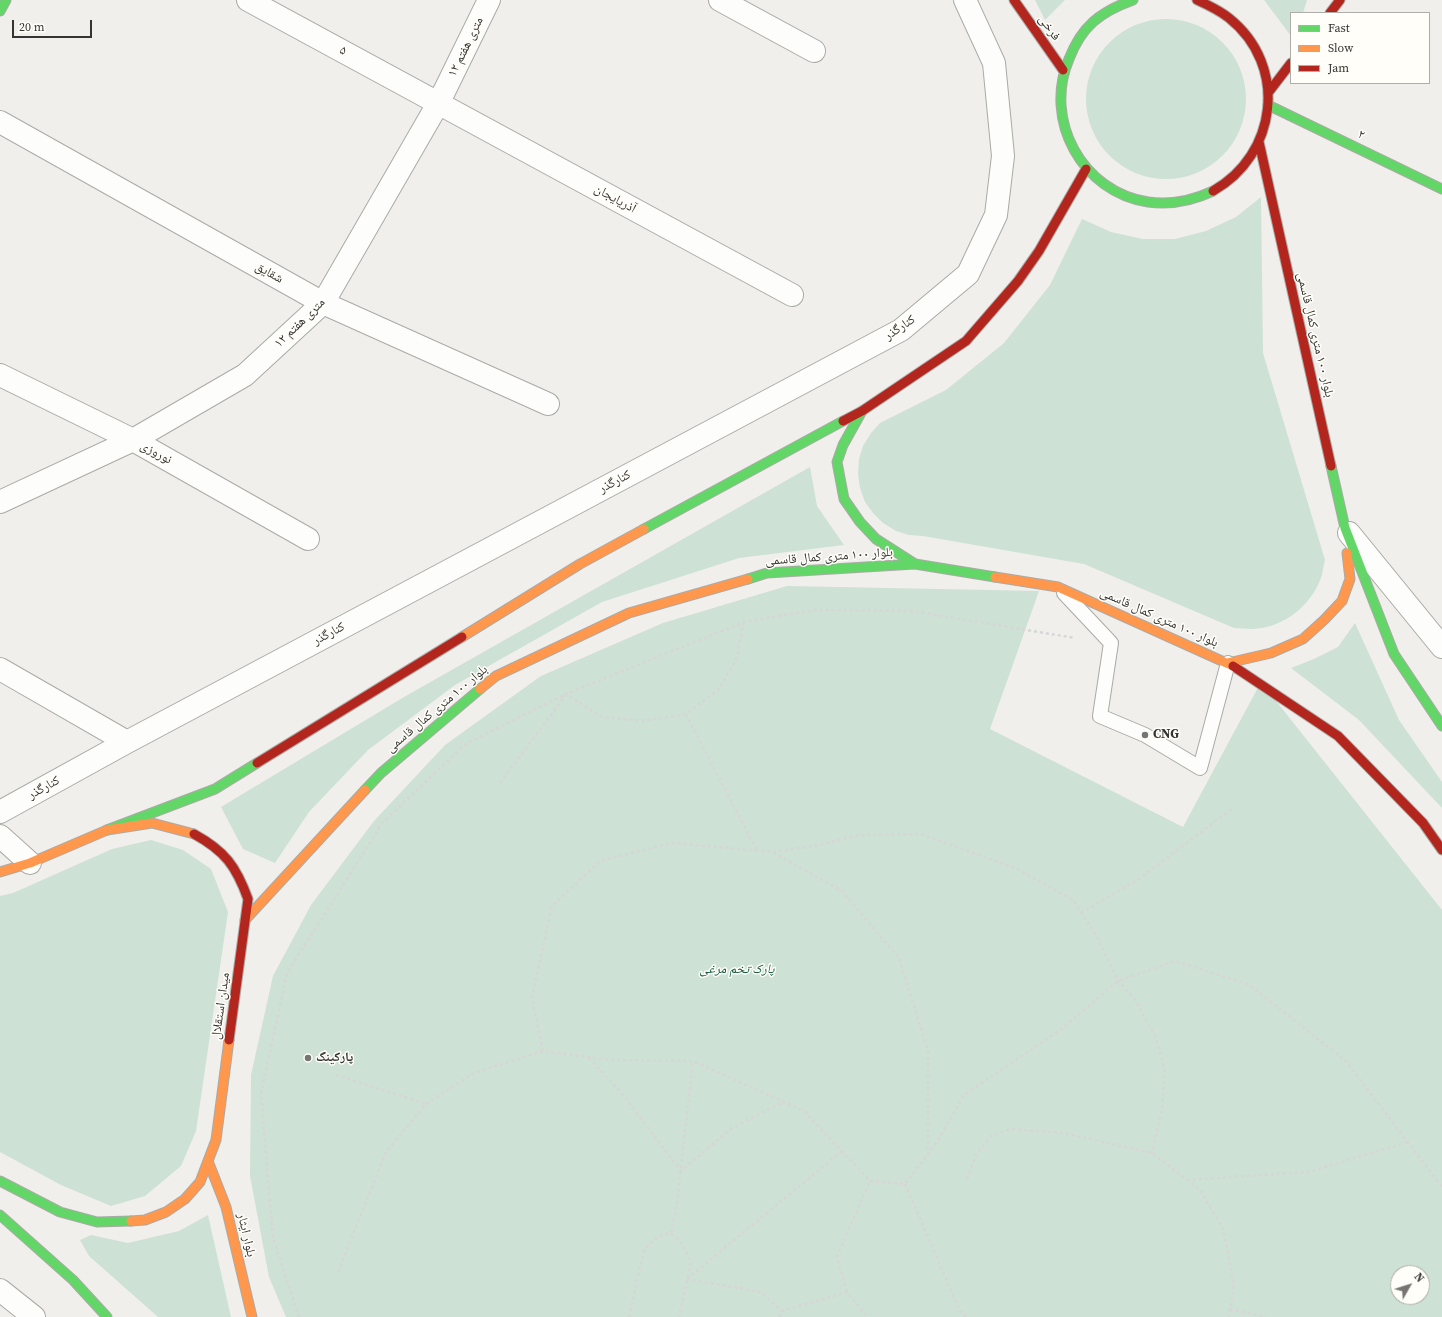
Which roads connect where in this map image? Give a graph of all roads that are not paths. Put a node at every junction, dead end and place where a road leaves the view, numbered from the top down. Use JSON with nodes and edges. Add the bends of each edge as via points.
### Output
{"nodes":[{"id":1,"x":6,"y":0,"type":"edge"},
{"id":2,"x":248,"y":0,"type":"edge"},
{"id":3,"x":489,"y":0,"type":"edge"},
{"id":4,"x":720,"y":0,"type":"edge"},
{"id":5,"x":965,"y":0,"type":"edge"},
{"id":6,"x":1014,"y":0,"type":"edge"},
{"id":7,"x":1107,"y":0,"type":"edge"},
{"id":8,"x":1133,"y":0,"type":"edge"},
{"id":9,"x":1197,"y":0,"type":"edge"},
{"id":10,"x":1340,"y":0,"type":"edge"},
{"id":11,"x":1116,"y":6,"type":"junction"},
{"id":12,"x":0,"y":10,"type":"edge"},
{"id":13,"x":1331,"y":12,"type":"edge"},
{"id":14,"x":814,"y":51,"type":"dead end"},
{"id":15,"x":1290,"y":64,"type":"edge"},
{"id":16,"x":1063,"y":70,"type":"junction"},
{"id":17,"x":1268,"y":93,"type":"junction"},
{"id":18,"x":439,"y":102,"type":"junction"},
{"id":19,"x":1268,"y":105,"type":"junction"},
{"id":20,"x":0,"y":122,"type":"edge"},
{"id":21,"x":1259,"y":142,"type":"junction"},
{"id":22,"x":1086,"y":169,"type":"junction"},
{"id":23,"x":1442,"y":189,"type":"edge"},
{"id":24,"x":792,"y":295,"type":"dead end"},
{"id":25,"x":323,"y":303,"type":"junction"},
{"id":26,"x":0,"y":375,"type":"edge"},
{"id":27,"x":548,"y":404,"type":"dead end"},
{"id":28,"x":862,"y":411,"type":"junction"},
{"id":29,"x":132,"y":440,"type":"junction"},
{"id":30,"x":0,"y":502,"type":"edge"},
{"id":31,"x":1345,"y":528,"type":"junction"},
{"id":32,"x":308,"y":538,"type":"dead end"},
{"id":33,"x":915,"y":564,"type":"junction"},
{"id":34,"x":1058,"y":587,"type":"junction"},
{"id":35,"x":1442,"y":647,"type":"edge"},
{"id":36,"x":1228,"y":663,"type":"junction"},
{"id":37,"x":0,"y":670,"type":"edge"},
{"id":38,"x":1442,"y":726,"type":"edge"},
{"id":39,"x":127,"y":742,"type":"junction"},
{"id":40,"x":0,"y":812,"type":"edge"},
{"id":41,"x":107,"y":830,"type":"junction"},
{"id":42,"x":0,"y":836,"type":"edge"},
{"id":43,"x":1442,"y":850,"type":"edge"},
{"id":44,"x":30,"y":863,"type":"junction"},
{"id":45,"x":0,"y":872,"type":"edge"},
{"id":46,"x":245,"y":920,"type":"junction"},
{"id":47,"x":208,"y":1161,"type":"junction"},
{"id":48,"x":0,"y":1181,"type":"edge"},
{"id":49,"x":0,"y":1215,"type":"edge"},
{"id":50,"x":0,"y":1290,"type":"edge"},
{"id":51,"x":34,"y":1317,"type":"edge"},
{"id":52,"x":107,"y":1317,"type":"edge"},
{"id":53,"x":252,"y":1317,"type":"edge"}],
"edges":[{"from":1,"to":12,"type":"main road"},
{"from":2,"to":18,"type":"street","name":"۵"},
{"from":3,"to":18,"type":"street","name":"۱۲ متری هفتم"},
{"from":4,"to":14,"type":"street"},
{"from":5,"to":39,"type":"street","name":"کنارگذر","via":[[994,64],[1003,156],[996,215],[968,274],[901,330]]},
{"from":6,"to":16,"type":"main road","name":"فرخی"},
{"from":7,"to":11,"type":"main road"},
{"from":8,"to":11,"type":"main road"},
{"from":9,"to":17,"type":"main road","via":[[1234,22],[1254,46],[1264,69]]},
{"from":10,"to":13,"type":"main road"},
{"from":11,"to":16,"type":"main road","via":[[1093,22],[1079,38]]},
{"from":15,"to":17,"type":"main road"},
{"from":16,"to":22,"type":"main road","via":[[1059,96],[1062,122],[1071,147]]},
{"from":17,"to":19,"type":"main road"},
{"from":18,"to":24,"type":"street","name":"آذریایجان"},
{"from":18,"to":25,"type":"street","name":"۱۲ متری هفتم"},
{"from":19,"to":21,"type":"main road"},
{"from":19,"to":23,"type":"main road","name":"۲"},
{"from":20,"to":25,"type":"street","name":"شقایق"},
{"from":21,"to":22,"type":"main road","via":[[1246,165],[1227,183],[1205,196],[1180,203],[1154,203],[1129,198],[1106,186]]},
{"from":21,"to":31,"type":"main road","name":"بلوار ۱۰۰ متری کمال قاسمی"},
{"from":22,"to":28,"type":"main road","via":[[1039,251],[1018,281],[966,341]]},
{"from":25,"to":27,"type":"street","name":"شقایق"},
{"from":25,"to":29,"type":"street","name":"۱۲ متری هفتم","via":[[245,375]]},
{"from":26,"to":29,"type":"street","name":"نوروزی"},
{"from":28,"to":33,"type":"main road","via":[[843,445],[837,462],[844,499],[860,522],[876,538]]},
{"from":28,"to":41,"type":"main road","via":[[580,564],[215,789]]},
{"from":29,"to":30,"type":"street","name":"۱۲ متری هفتم"},
{"from":29,"to":32,"type":"street","name":"نوروزی"},
{"from":31,"to":35,"type":"street"},
{"from":31,"to":36,"type":"main road","via":[[1350,579],[1342,601],[1304,638],[1271,653]]},
{"from":31,"to":38,"type":"main road","name":"بلوار ۱۰۰ متری کمال قاسمی","via":[[1394,654]]},
{"from":33,"to":34,"type":"main road","name":"بلوار ۱۰۰ متری کمال قاسمی"},
{"from":33,"to":46,"type":"main road","name":"بلوار ۱۰۰ متری کمال قاسمی","via":[[767,573],[629,613],[496,676],[381,773]]},
{"from":34,"to":36,"type":"main road","name":"بلوار ۱۰۰ متری کمال قاسمی"},
{"from":34,"to":36,"type":"lane","via":[[1111,643],[1100,716],[1145,735],[1200,768]]},
{"from":36,"to":43,"type":"main road","name":"بلوار ۱۰۰ متری کمال قاسمی","via":[[1338,736],[1423,823]]},
{"from":37,"to":39,"type":"street"},
{"from":39,"to":40,"type":"street","name":"کنارگذر"},
{"from":41,"to":44,"type":"main road","name":"میدان استقلال"},
{"from":41,"to":46,"type":"main road","name":"میدان استقلال","via":[[152,823],[194,834],[213,845],[229,860],[240,879],[248,899]]},
{"from":42,"to":44,"type":"street"},
{"from":44,"to":45,"type":"main road","name":"میدان استقلال"},
{"from":46,"to":47,"type":"main road","name":"میدان استقلال","via":[[216,1140]]},
{"from":47,"to":48,"type":"main road","name":"میدان استقلال","via":[[200,1182],[185,1199],[166,1212],[145,1220],[97,1222],[60,1212]]},
{"from":47,"to":53,"type":"main road","name":"بلوار ایثار","via":[[226,1206]]},
{"from":49,"to":52,"type":"main road","via":[[73,1280]]},
{"from":50,"to":51,"type":"street"}]}
